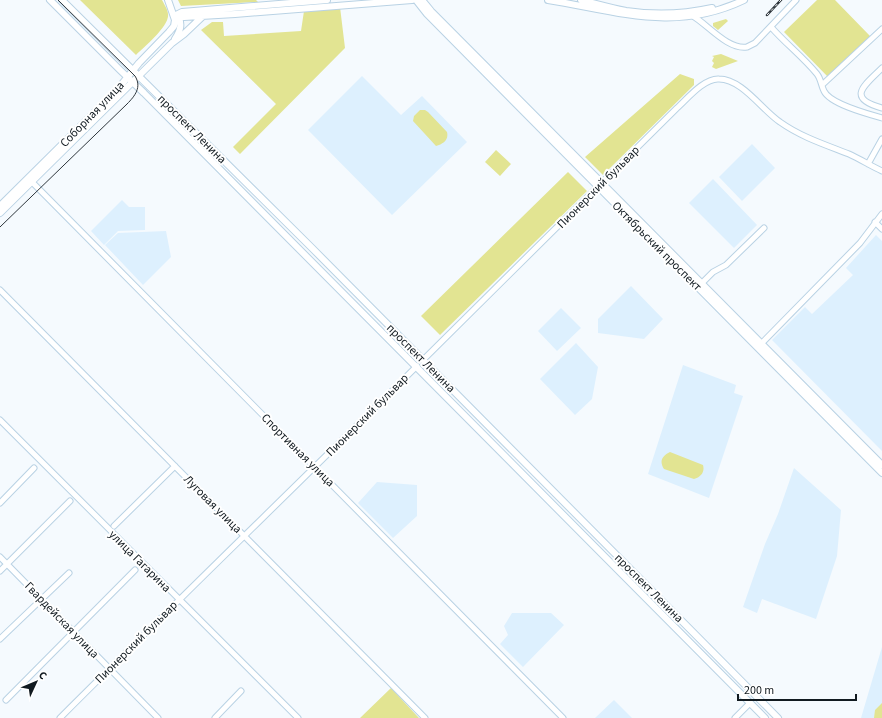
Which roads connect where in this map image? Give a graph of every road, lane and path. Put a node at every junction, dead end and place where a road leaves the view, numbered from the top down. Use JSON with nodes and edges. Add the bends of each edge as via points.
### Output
{"nodes":[{"id":1,"x":50,"y":0,"type":"edge"},
{"id":2,"x":62,"y":0,"type":"edge"},
{"id":3,"x":168,"y":0,"type":"edge"},
{"id":4,"x":173,"y":0,"type":"edge"},
{"id":5,"x":327,"y":0,"type":"edge"},
{"id":6,"x":412,"y":0,"type":"edge"},
{"id":7,"x":416,"y":0,"type":"edge"},
{"id":8,"x":422,"y":0,"type":"edge"},
{"id":9,"x":548,"y":0,"type":"edge"},
{"id":10,"x":581,"y":0,"type":"edge"},
{"id":11,"x":734,"y":0,"type":"edge"},
{"id":12,"x":744,"y":0,"type":"edge"},
{"id":13,"x":796,"y":0,"type":"edge"},
{"id":14,"x":177,"y":15,"type":"junction"},
{"id":15,"x":204,"y":15,"type":"junction"},
{"id":16,"x":694,"y":16,"type":"junction"},
{"id":17,"x":771,"y":27,"type":"junction"},
{"id":18,"x":882,"y":29,"type":"edge"},
{"id":19,"x":172,"y":43,"type":"junction"},
{"id":20,"x":882,"y":68,"type":"edge"},
{"id":21,"x":133,"y":70,"type":"junction"},
{"id":22,"x":139,"y":76,"type":"junction"},
{"id":23,"x":127,"y":77,"type":"junction"},
{"id":24,"x":132,"y":82,"type":"junction"},
{"id":25,"x":822,"y":85,"type":"junction"},
{"id":26,"x":882,"y":108,"type":"edge"},
{"id":27,"x":882,"y":118,"type":"edge"},
{"id":28,"x":882,"y":139,"type":"edge"},
{"id":29,"x":868,"y":164,"type":"junction"},
{"id":30,"x":882,"y":171,"type":"edge"},
{"id":31,"x":30,"y":180,"type":"junction"},
{"id":32,"x":600,"y":184,"type":"junction"},
{"id":33,"x":0,"y":206,"type":"edge"},
{"id":34,"x":0,"y":213,"type":"edge"},
{"id":35,"x":882,"y":214,"type":"edge"},
{"id":36,"x":875,"y":222,"type":"junction"},
{"id":37,"x":764,"y":228,"type":"dead end"},
{"id":38,"x":882,"y":229,"type":"edge"},
{"id":39,"x":702,"y":283,"type":"junction"},
{"id":40,"x":0,"y":290,"type":"edge"},
{"id":41,"x":759,"y":345,"type":"junction"},
{"id":42,"x":423,"y":360,"type":"junction"},
{"id":43,"x":416,"y":366,"type":"junction"},
{"id":44,"x":1,"y":424,"type":"edge"},
{"id":45,"x":882,"y":465,"type":"edge"},
{"id":46,"x":175,"y":466,"type":"junction"},
{"id":47,"x":315,"y":467,"type":"junction"},
{"id":48,"x":34,"y":468,"type":"dead end"},
{"id":49,"x":882,"y":473,"type":"edge"},
{"id":50,"x":70,"y":501,"type":"dead end"},
{"id":51,"x":0,"y":503,"type":"edge"},
{"id":52,"x":114,"y":526,"type":"dead end"},
{"id":53,"x":591,"y":530,"type":"junction"},
{"id":54,"x":245,"y":537,"type":"junction"},
{"id":55,"x":586,"y":537,"type":"junction"},
{"id":56,"x":0,"y":556,"type":"edge"},
{"id":57,"x":8,"y":564,"type":"junction"},
{"id":58,"x":135,"y":570,"type":"dead end"},
{"id":59,"x":0,"y":572,"type":"edge"},
{"id":60,"x":69,"y":573,"type":"dead end"},
{"id":61,"x":41,"y":600,"type":"junction"},
{"id":62,"x":179,"y":600,"type":"junction"},
{"id":63,"x":73,"y":632,"type":"junction"},
{"id":64,"x":0,"y":640,"type":"edge"},
{"id":65,"x":110,"y":669,"type":"junction"},
{"id":66,"x":241,"y":692,"type":"dead end"},
{"id":67,"x":757,"y":696,"type":"junction"},
{"id":68,"x":6,"y":700,"type":"dead end"},
{"id":69,"x":750,"y":703,"type":"junction"},
{"id":70,"x":60,"y":718,"type":"edge"},
{"id":71,"x":158,"y":718,"type":"edge"},
{"id":72,"x":215,"y":718,"type":"edge"},
{"id":73,"x":298,"y":718,"type":"edge"},
{"id":74,"x":425,"y":718,"type":"edge"},
{"id":75,"x":563,"y":718,"type":"edge"},
{"id":76,"x":735,"y":718,"type":"edge"},
{"id":77,"x":766,"y":718,"type":"edge"},
{"id":78,"x":778,"y":718,"type":"edge"}],
"edges":[{"from":1,"to":23,"type":"main road"},
{"from":2,"to":21,"type":"main road","name":"проспект Ленина"},
{"from":3,"to":14,"type":"main road"},
{"from":4,"to":14,"type":"main road"},
{"from":5,"to":14,"type":"main road","via":[[182,12]]},
{"from":6,"to":15,"type":"main road"},
{"from":7,"to":32,"type":"main road","name":"Октябрьский проспект","via":[[427,14]]},
{"from":8,"to":32,"type":"main road","name":"Октябрьский проспект"},
{"from":9,"to":16,"type":"main road","via":[[635,16]]},
{"from":10,"to":11,"type":"main road","via":[[626,10],[671,13],[711,9]]},
{"from":12,"to":16,"type":"main road","via":[[723,9]]},
{"from":13,"to":17,"type":"street"},
{"from":14,"to":15,"type":"main road"},
{"from":14,"to":19,"type":"main road","name":"Соборная улица","via":[[180,29]]},
{"from":14,"to":21,"type":"main road","name":"Соборная улица","via":[[172,28]]},
{"from":15,"to":19,"type":"main road","name":"Соборная улица"},
{"from":16,"to":17,"type":"street","via":[[716,34],[737,46],[747,47],[755,43]]},
{"from":17,"to":25,"type":"street","via":[[817,74]]},
{"from":18,"to":25,"type":"street"},
{"from":19,"to":22,"type":"main road","name":"Соборная улица"},
{"from":20,"to":26,"type":"street","via":[[861,91],[865,101]]},
{"from":21,"to":22,"type":"main road","name":"проспект Ленина"},
{"from":21,"to":23,"type":"main road","name":"Соборная улица"},
{"from":22,"to":24,"type":"main road","name":"Соборная улица"},
{"from":22,"to":42,"type":"main road","name":"проспект Ленина"},
{"from":23,"to":24,"type":"main road"},
{"from":23,"to":31,"type":"main road","name":"Соборная улица"},
{"from":24,"to":31,"type":"main road","name":"Соборная улица"},
{"from":24,"to":43,"type":"main road","name":"проспект Ленина"},
{"from":25,"to":27,"type":"street","via":[[824,92],[843,105]]},
{"from":28,"to":29,"type":"street"},
{"from":29,"to":30,"type":"street"},
{"from":29,"to":32,"type":"street","name":"Пионерский бульвар","via":[[779,122],[744,90],[726,79],[718,78],[710,80],[693,93]]},
{"from":31,"to":33,"type":"main road","name":"Соборная улица"},
{"from":31,"to":34,"type":"main road","name":"Соборная улица"},
{"from":31,"to":47,"type":"street","name":"Спортивная улица"},
{"from":32,"to":39,"type":"main road","name":"Октябрьский проспект"},
{"from":32,"to":41,"type":"main road","name":"Октябрьский проспект"},
{"from":32,"to":42,"type":"street","name":"Пионерский бульвар"},
{"from":35,"to":36,"type":"street"},
{"from":36,"to":38,"type":"street"},
{"from":36,"to":41,"type":"street","via":[[860,243]]},
{"from":37,"to":39,"type":"street","via":[[726,265],[713,272]]},
{"from":39,"to":41,"type":"main road","name":"Октябрьский проспект"},
{"from":40,"to":46,"type":"street","name":"Луговая улица"},
{"from":41,"to":45,"type":"main road","name":"Октябрьский проспект"},
{"from":41,"to":49,"type":"main road","name":"Октябрьский проспект"},
{"from":42,"to":43,"type":"main road","name":"Пионерский бульвар"},
{"from":42,"to":53,"type":"main road","name":"проспект Ленина"},
{"from":43,"to":47,"type":"street","name":"Пионерский бульвар"},
{"from":43,"to":55,"type":"main road","name":"проспект Ленина"},
{"from":44,"to":62,"type":"street","name":"улица Гагарина"},
{"from":46,"to":52,"type":"street"},
{"from":46,"to":54,"type":"street","name":"Луговая улица"},
{"from":47,"to":54,"type":"street","name":"Пионерский бульвар"},
{"from":47,"to":75,"type":"street","name":"Спортивная улица"},
{"from":48,"to":51,"type":"street"},
{"from":50,"to":57,"type":"street"},
{"from":53,"to":55,"type":"main road"},
{"from":53,"to":67,"type":"main road","name":"проспект Ленина"},
{"from":54,"to":62,"type":"street","name":"Пионерский бульвар"},
{"from":54,"to":74,"type":"street","name":"Луговая улица"},
{"from":55,"to":69,"type":"main road","name":"проспект Ленина"},
{"from":56,"to":57,"type":"street","name":"Гвардейская улица"},
{"from":57,"to":59,"type":"street"},
{"from":57,"to":61,"type":"street","name":"Гвардейская улица"},
{"from":58,"to":63,"type":"street"},
{"from":60,"to":61,"type":"street"},
{"from":61,"to":63,"type":"street","name":"Гвардейская улица"},
{"from":61,"to":64,"type":"street"},
{"from":62,"to":65,"type":"street","name":"Пионерский бульвар"},
{"from":62,"to":73,"type":"street","name":"улица Гагарина"},
{"from":63,"to":65,"type":"street","name":"Гвардейская улица"},
{"from":63,"to":68,"type":"street"},
{"from":65,"to":70,"type":"street","name":"Пионерский бульвар"},
{"from":65,"to":71,"type":"street","name":"Гвардейская улица"},
{"from":66,"to":72,"type":"street"},
{"from":67,"to":69,"type":"main road"},
{"from":67,"to":78,"type":"main road","name":"проспект Ленина"},
{"from":69,"to":76,"type":"street"},
{"from":69,"to":77,"type":"main road","name":"проспект Ленина"}]}
